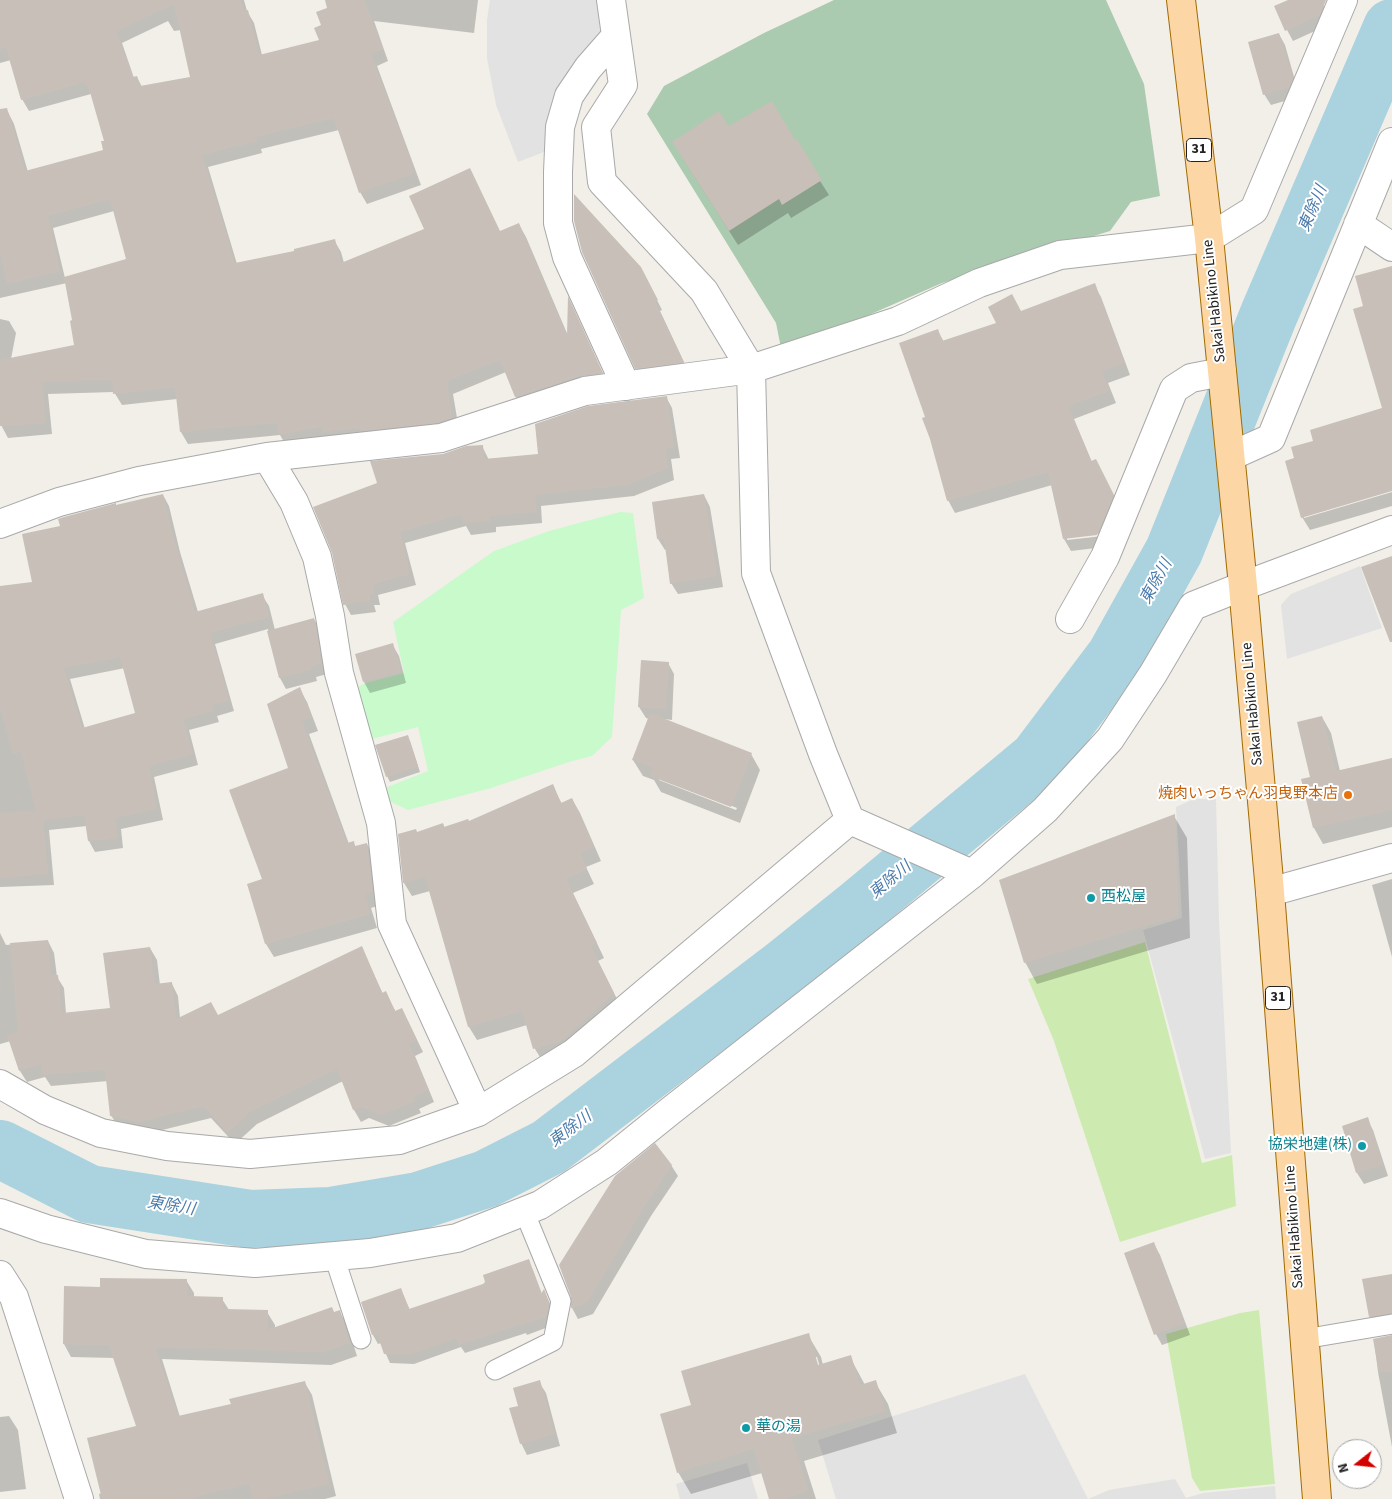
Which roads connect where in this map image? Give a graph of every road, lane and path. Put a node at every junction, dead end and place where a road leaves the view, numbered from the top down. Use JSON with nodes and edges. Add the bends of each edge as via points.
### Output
{"nodes":[{"id":1,"x":611,"y":0,"type":"edge"},
{"id":2,"x":1182,"y":0,"type":"edge"},
{"id":3,"x":1343,"y":0,"type":"edge"},
{"id":4,"x":616,"y":36,"type":"junction"},
{"id":5,"x":1392,"y":142,"type":"edge"},
{"id":6,"x":1358,"y":224,"type":"junction"},
{"id":7,"x":1209,"y":238,"type":"junction"},
{"id":8,"x":1392,"y":247,"type":"edge"},
{"id":9,"x":750,"y":369,"type":"junction"},
{"id":10,"x":1222,"y":372,"type":"junction"},
{"id":11,"x":626,"y":386,"type":"junction"},
{"id":12,"x":1231,"y":456,"type":"junction"},
{"id":13,"x":267,"y":457,"type":"junction"},
{"id":14,"x":0,"y":524,"type":"edge"},
{"id":15,"x":1392,"y":530,"type":"edge"},
{"id":16,"x":1243,"y":586,"type":"junction"},
{"id":17,"x":1070,"y":618,"type":"dead end"},
{"id":18,"x":850,"y":820,"type":"junction"},
{"id":19,"x":1392,"y":858,"type":"edge"},
{"id":20,"x":972,"y":874,"type":"junction"},
{"id":21,"x":1270,"y":892,"type":"junction"},
{"id":22,"x":0,"y":1084,"type":"edge"},
{"id":23,"x":478,"y":1112,"type":"junction"},
{"id":24,"x":524,"y":1211,"type":"junction"},
{"id":25,"x":0,"y":1214,"type":"edge"},
{"id":26,"x":334,"y":1256,"type":"junction"},
{"id":27,"x":0,"y":1275,"type":"edge"},
{"id":28,"x":1392,"y":1324,"type":"edge"},
{"id":29,"x":361,"y":1339,"type":"dead end"},
{"id":30,"x":1304,"y":1339,"type":"junction"},
{"id":31,"x":495,"y":1370,"type":"dead end"},
{"id":32,"x":79,"y":1499,"type":"edge"},
{"id":33,"x":1317,"y":1499,"type":"edge"}],
"edges":[{"from":1,"to":4,"type":"street"},
{"from":2,"to":7,"type":"main road","name":"Sakai Habikino Line","number":"31"},
{"from":3,"to":7,"type":"street","via":[[1254,210]]},
{"from":4,"to":9,"type":"street","via":[[623,85],[596,127],[602,182],[704,291]]},
{"from":4,"to":11,"type":"street","via":[[569,96],[560,127],[558,223],[567,257]]},
{"from":5,"to":6,"type":"street"},
{"from":6,"to":8,"type":"street"},
{"from":6,"to":12,"type":"street","via":[[1271,438]]},
{"from":7,"to":9,"type":"street","via":[[1060,255],[979,282],[898,321]]},
{"from":7,"to":10,"type":"main road","name":"Sakai Habikino Line","number":"31"},
{"from":9,"to":11,"type":"street"},
{"from":9,"to":18,"type":"street","via":[[756,572]]},
{"from":10,"to":12,"type":"main road","name":"Sakai Habikino Line","number":"31"},
{"from":10,"to":17,"type":"street","via":[[1191,378],[1174,389],[1105,558]]},
{"from":11,"to":13,"type":"street","via":[[585,391],[441,438]]},
{"from":12,"to":16,"type":"main road","name":"Sakai Habikino Line","number":"31"},
{"from":13,"to":14,"type":"street","via":[[139,481],[59,502]]},
{"from":13,"to":23,"type":"street","via":[[294,502],[317,557],[339,673],[380,823],[392,924]]},
{"from":15,"to":16,"type":"street"},
{"from":16,"to":20,"type":"street","via":[[1193,606],[1110,740],[1045,810]]},
{"from":16,"to":21,"type":"main road","name":"Sakai Habikino Line","number":"31"},
{"from":18,"to":20,"type":"street"},
{"from":18,"to":23,"type":"street","via":[[574,1054]]},
{"from":19,"to":21,"type":"street"},
{"from":20,"to":24,"type":"street","via":[[607,1162],[540,1205]]},
{"from":21,"to":30,"type":"main road","name":"Sakai Habikino Line","number":"31"},
{"from":22,"to":23,"type":"street","via":[[45,1110],[101,1133],[168,1146],[250,1154],[399,1140]]},
{"from":24,"to":26,"type":"street","via":[[457,1238]]},
{"from":24,"to":31,"type":"lane","via":[[561,1301],[553,1341]]},
{"from":25,"to":26,"type":"street","via":[[146,1254],[255,1263]]},
{"from":26,"to":29,"type":"lane"},
{"from":27,"to":32,"type":"street","via":[[14,1297]]},
{"from":28,"to":30,"type":"lane"},
{"from":30,"to":33,"type":"main road","name":"Sakai Habikino Line","number":"31"}]}
